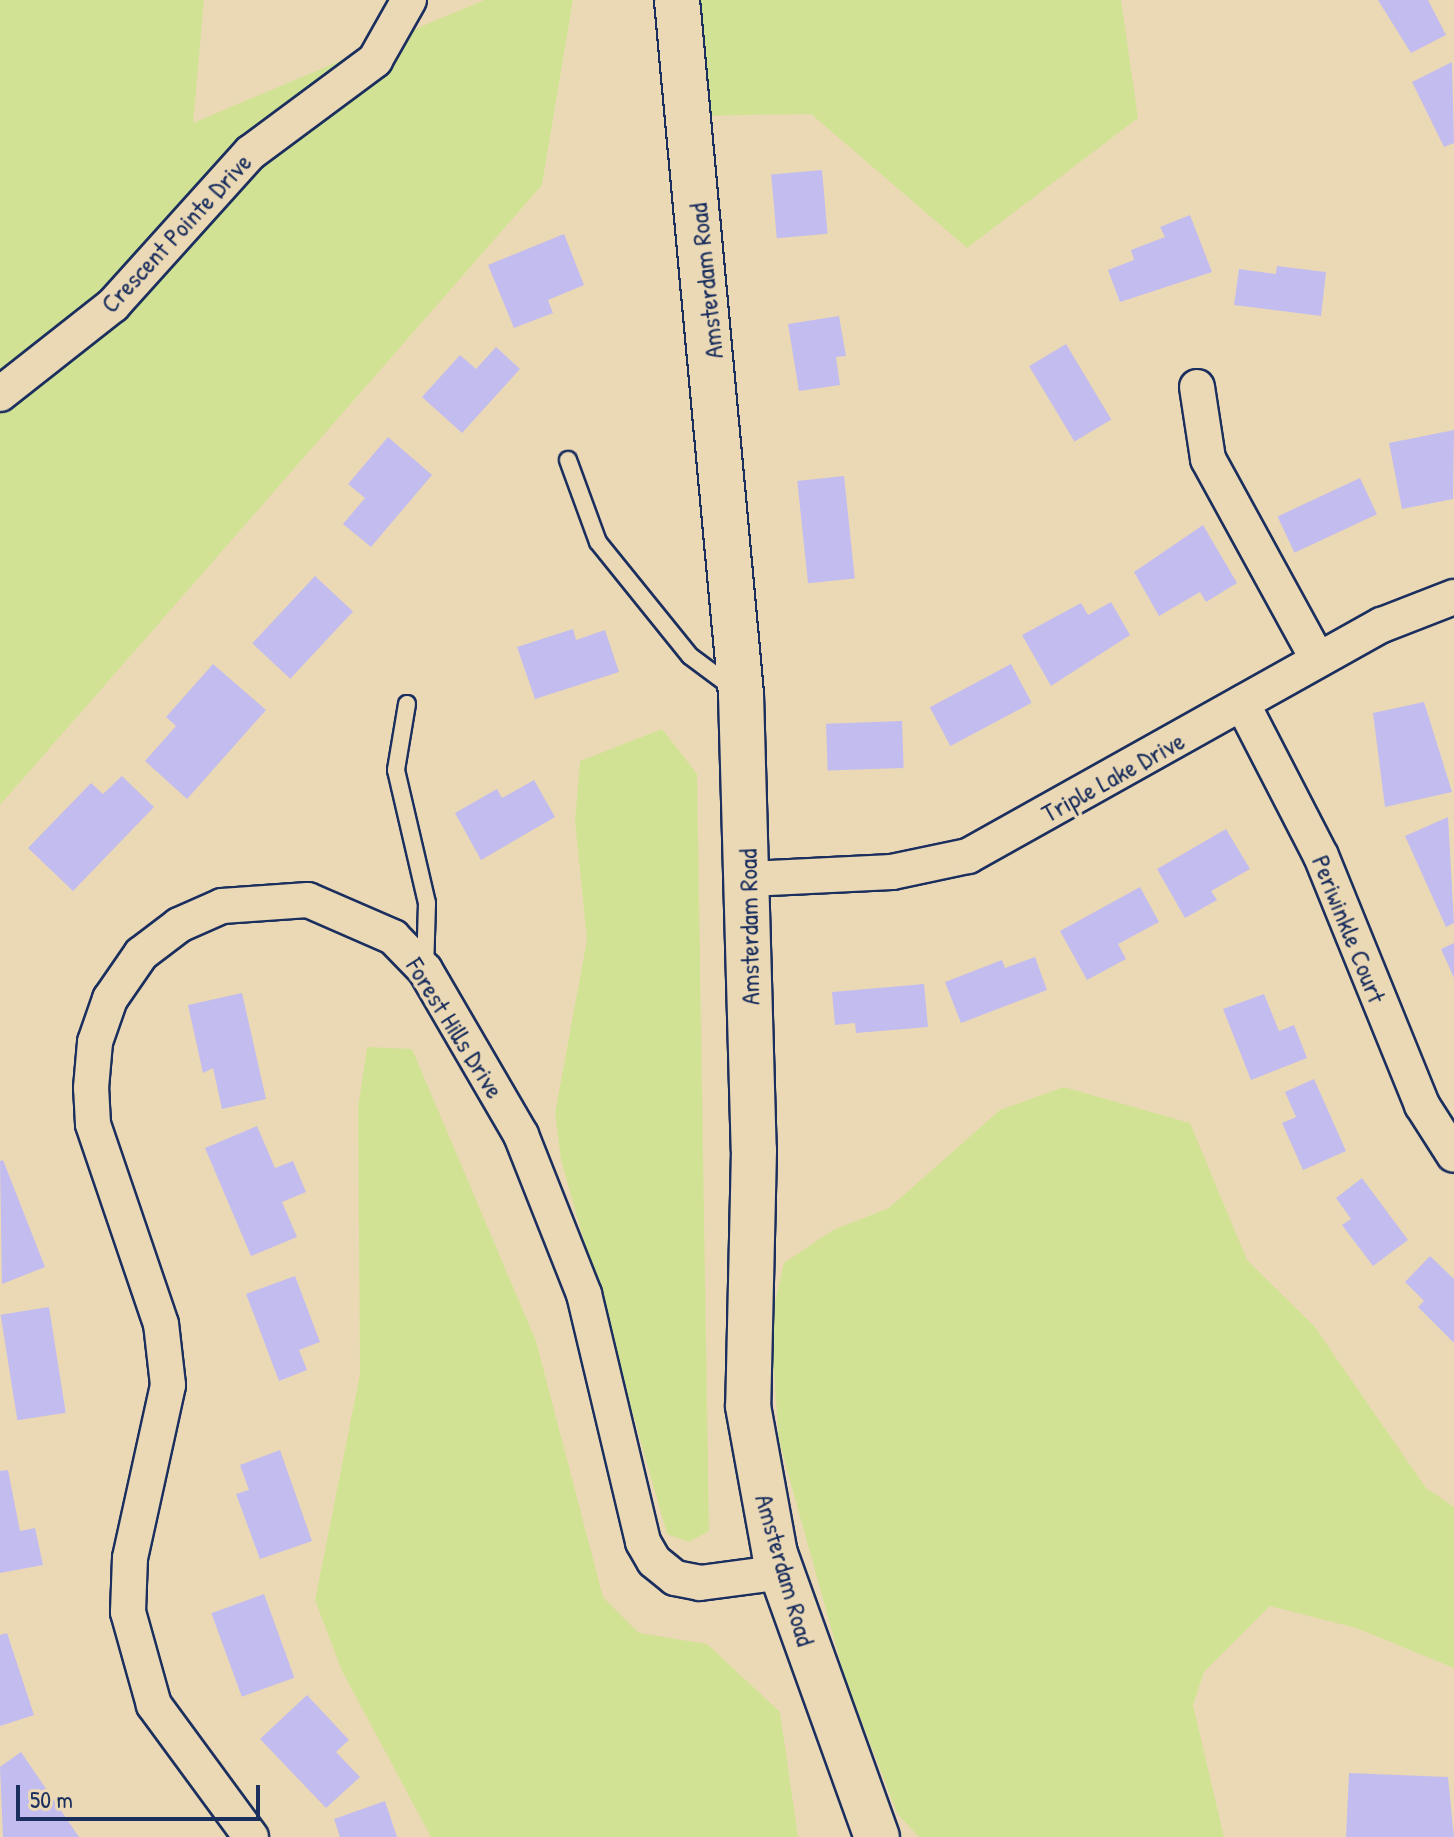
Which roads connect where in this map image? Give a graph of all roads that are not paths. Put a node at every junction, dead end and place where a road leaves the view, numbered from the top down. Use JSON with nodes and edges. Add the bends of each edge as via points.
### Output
{"nodes":[{"id":1,"x":409,"y":0,"type":"edge"},
{"id":2,"x":677,"y":0,"type":"edge"},
{"id":3,"x":1197,"y":387,"type":"dead end"},
{"id":4,"x":0,"y":394,"type":"edge"},
{"id":5,"x":568,"y":460,"type":"dead end"},
{"id":6,"x":1454,"y":597,"type":"edge"},
{"id":7,"x":1318,"y":660,"type":"junction"},
{"id":8,"x":741,"y":694,"type":"junction"},
{"id":9,"x":1242,"y":703,"type":"junction"},
{"id":10,"x":407,"y":704,"type":"dead end"},
{"id":11,"x":749,"y":879,"type":"junction"},
{"id":12,"x":425,"y":970,"type":"junction"},
{"id":13,"x":1454,"y":1155,"type":"edge"},
{"id":14,"x":782,"y":1572,"type":"junction"},
{"id":15,"x":251,"y":1837,"type":"edge"},
{"id":16,"x":877,"y":1837,"type":"edge"}],
"edges":[{"from":1,"to":4,"type":"street","name":"Crescent Pointe Drive","via":[[375,60],[250,153],[113,305]]},
{"from":2,"to":8,"type":"street","name":"Amsterdam Road"},
{"from":3,"to":7,"type":"street","via":[[1208,459]]},
{"from":5,"to":8,"type":"lane","via":[[598,542],[690,656]]},
{"from":6,"to":7,"type":"street","name":"Triple Lake Drive"},
{"from":7,"to":9,"type":"street","name":"Triple Lake Drive"},
{"from":8,"to":11,"type":"street","name":"Amsterdam Road"},
{"from":9,"to":11,"type":"street","name":"Triple Lake Drive","via":[[968,856],[892,872]]},
{"from":9,"to":13,"type":"street","name":"Periwinkle Court","via":[[1321,856],[1422,1105]]},
{"from":10,"to":12,"type":"lane","via":[[396,770],[427,903]]},
{"from":11,"to":14,"type":"street","name":"Amsterdam Road","via":[[754,1150],[748,1406]]},
{"from":12,"to":14,"type":"street","name":"Forest Hills Drive","via":[[521,1135],[584,1294],[643,1542],[654,1561],[675,1578],[700,1583]]},
{"from":12,"to":15,"type":"street","name":"Forest Hills Drive","via":[[393,937],[338,909],[280,899],[222,906],[141,954],[110,999],[95,1042],[93,1124],[161,1324],[168,1385],[130,1558],[128,1612],[137,1664],[154,1705]]},
{"from":14,"to":16,"type":"street","name":"Amsterdam Road"}]}
